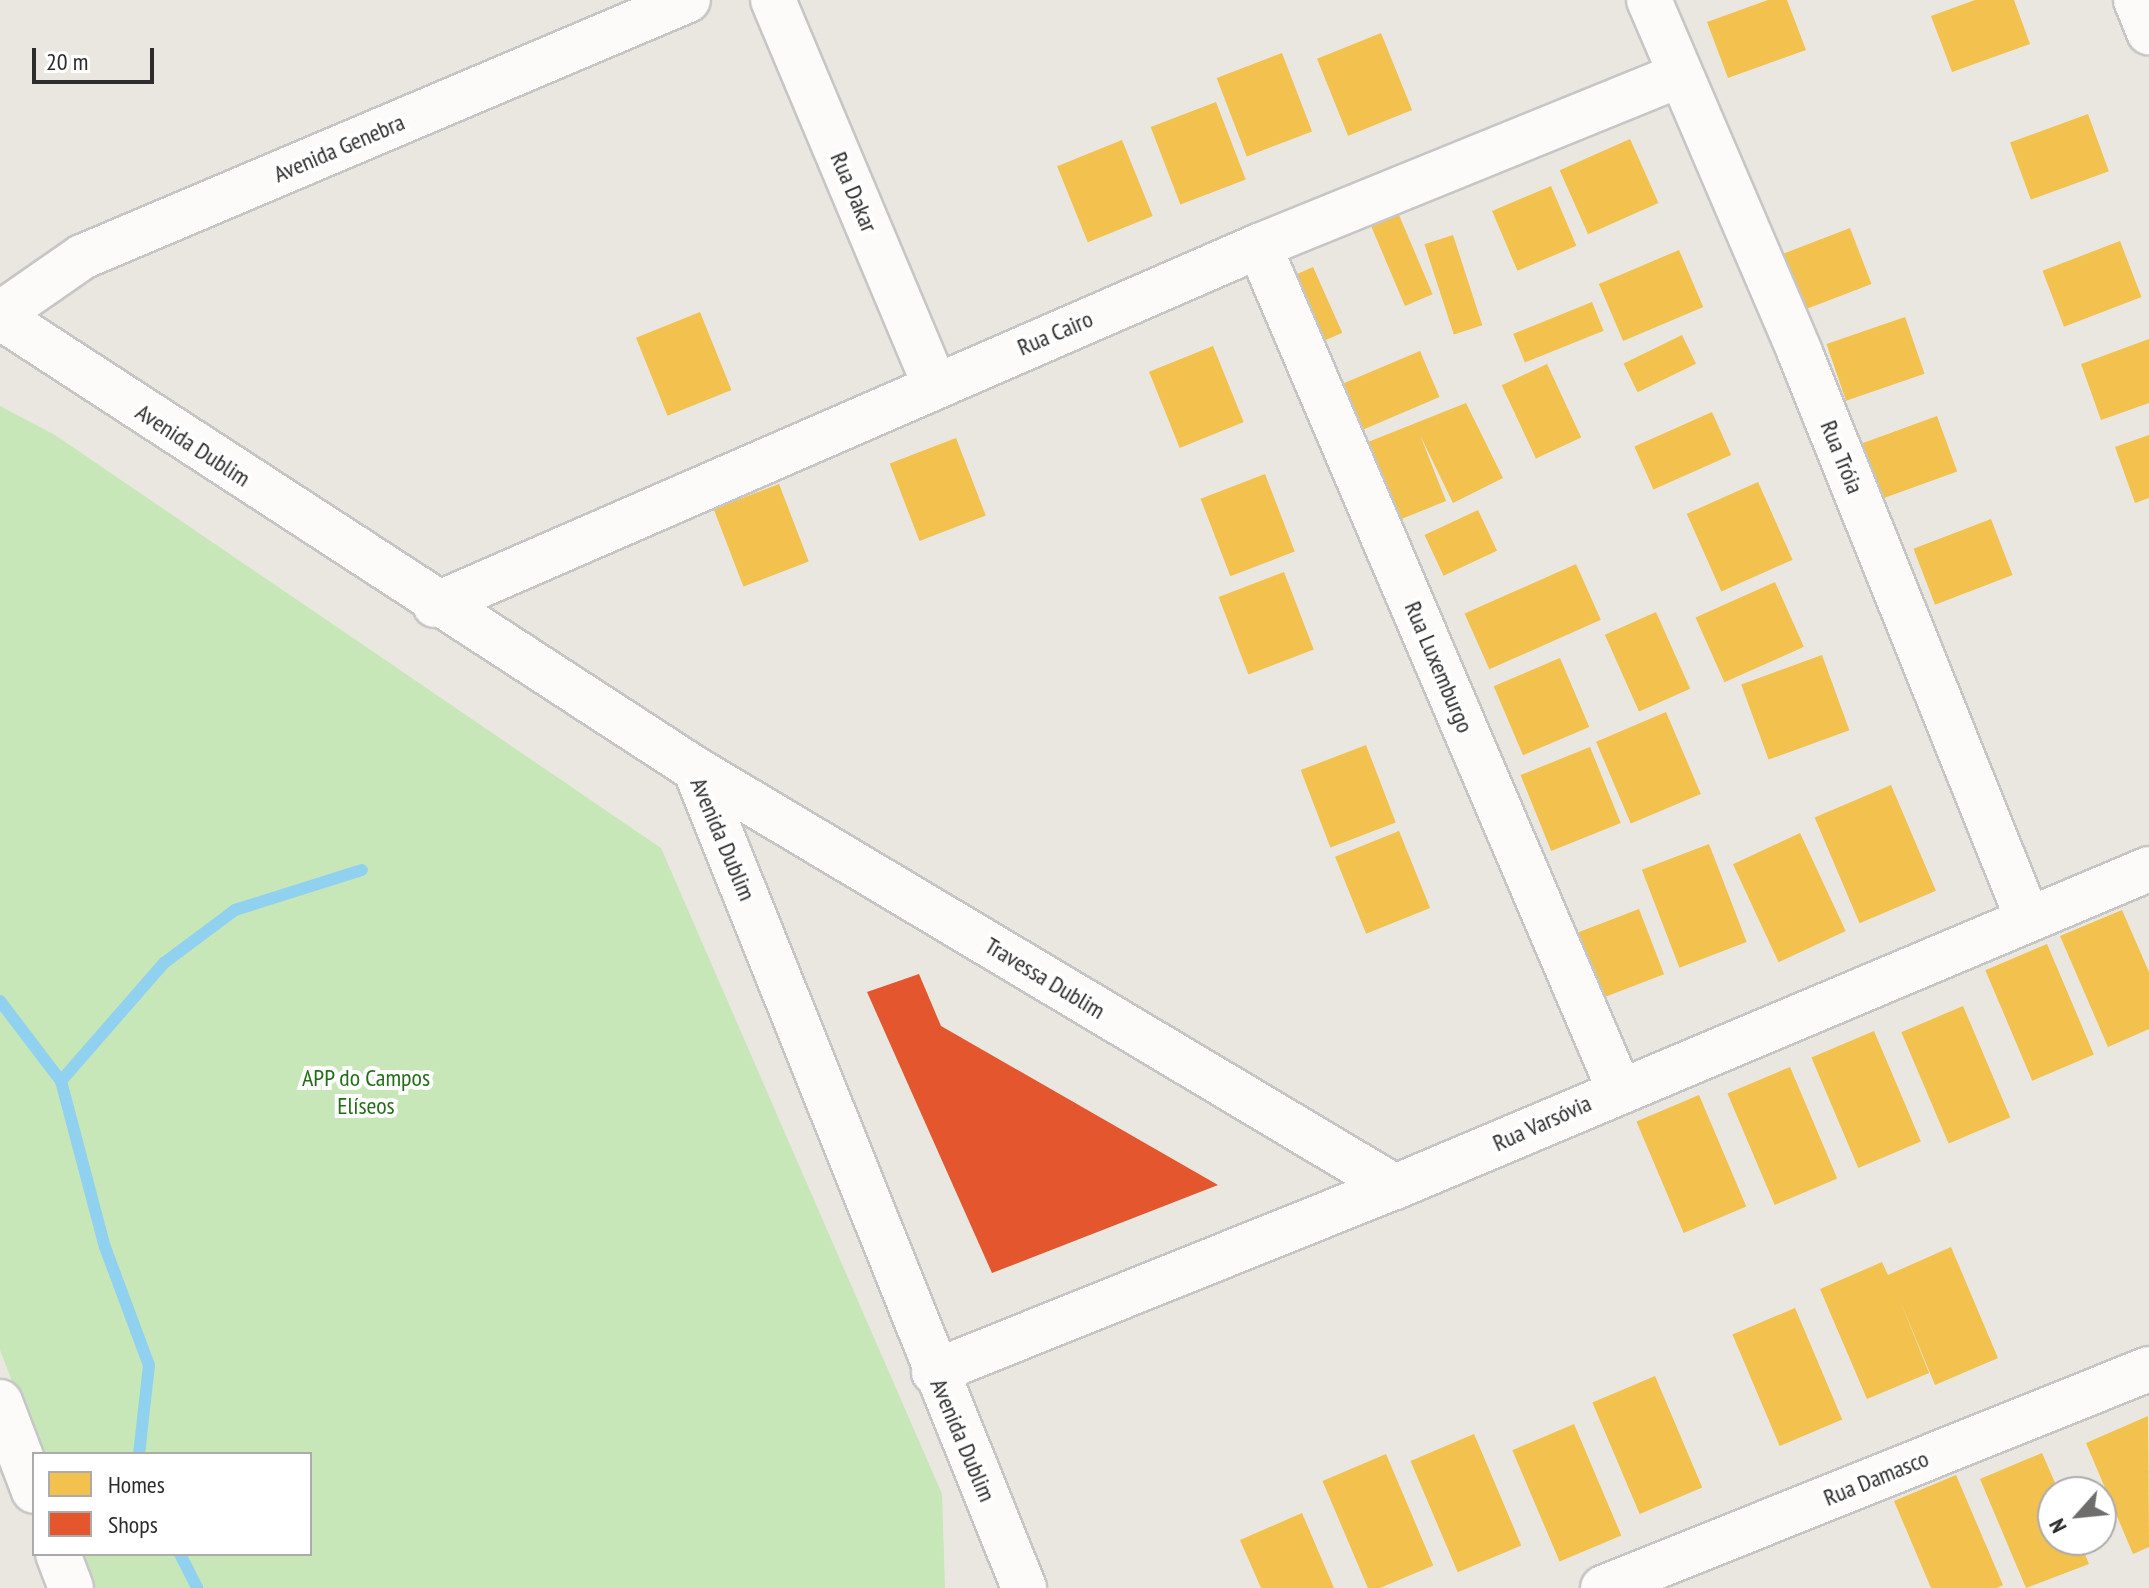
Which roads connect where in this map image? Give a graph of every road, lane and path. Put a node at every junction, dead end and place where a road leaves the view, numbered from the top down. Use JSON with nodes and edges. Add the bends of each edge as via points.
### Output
{"nodes":[{"id":1,"x":688,"y":0,"type":"edge"},
{"id":2,"x":773,"y":0,"type":"edge"},
{"id":3,"x":1649,"y":0,"type":"edge"},
{"id":4,"x":2136,"y":0,"type":"edge"},
{"id":5,"x":2149,"y":32,"type":"edge"},
{"id":6,"x":1680,"y":75,"type":"junction"},
{"id":7,"x":1259,"y":246,"type":"junction"},
{"id":8,"x":0,"y":315,"type":"edge"},
{"id":9,"x":935,"y":385,"type":"junction"},
{"id":10,"x":435,"y":605,"type":"junction"},
{"id":11,"x":695,"y":769,"type":"junction"},
{"id":12,"x":2149,"y":869,"type":"edge"},
{"id":13,"x":2027,"y":917,"type":"junction"},
{"id":14,"x":1619,"y":1089,"type":"junction"},
{"id":15,"x":1395,"y":1187,"type":"junction"},
{"id":16,"x":2149,"y":1369,"type":"edge"},
{"id":17,"x":934,"y":1372,"type":"junction"},
{"id":18,"x":0,"y":1402,"type":"edge"},
{"id":19,"x":32,"y":1486,"type":"edge"},
{"id":20,"x":59,"y":1556,"type":"edge"},
{"id":21,"x":71,"y":1588,"type":"edge"},
{"id":22,"x":1024,"y":1588,"type":"edge"},
{"id":23,"x":1603,"y":1588,"type":"edge"}],
"edges":[{"from":1,"to":8,"type":"street","name":"Avenida Genebra","via":[[82,257]]},
{"from":2,"to":9,"type":"street","name":"Rua Dakar"},
{"from":3,"to":6,"type":"street","name":"Rua Tróia"},
{"from":4,"to":5,"type":"street"},
{"from":6,"to":7,"type":"street","name":"Rua Cairo"},
{"from":6,"to":13,"type":"street","name":"Rua Tróia","via":[[1800,353]]},
{"from":7,"to":9,"type":"street","name":"Rua Cairo"},
{"from":7,"to":14,"type":"street","name":"Rua Luxemburgo"},
{"from":8,"to":10,"type":"street","name":"Avenida Dublim"},
{"from":9,"to":10,"type":"street","name":"Rua Cairo"},
{"from":10,"to":11,"type":"street","name":"Avenida Dublim"},
{"from":11,"to":15,"type":"street","name":"Travessa Dublim"},
{"from":11,"to":17,"type":"street","name":"Avenida Dublim","via":[[800,1021]]},
{"from":12,"to":13,"type":"street","name":"Rua Varsóvia"},
{"from":13,"to":14,"type":"street","name":"Rua Varsóvia"},
{"from":14,"to":15,"type":"street","name":"Rua Varsóvia"},
{"from":15,"to":17,"type":"street","name":"Rua Varsóvia"},
{"from":16,"to":23,"type":"street","name":"Rua Damasco"},
{"from":17,"to":22,"type":"street","name":"Avenida Dublim"},
{"from":18,"to":19,"type":"street"},
{"from":20,"to":21,"type":"street"}]}
